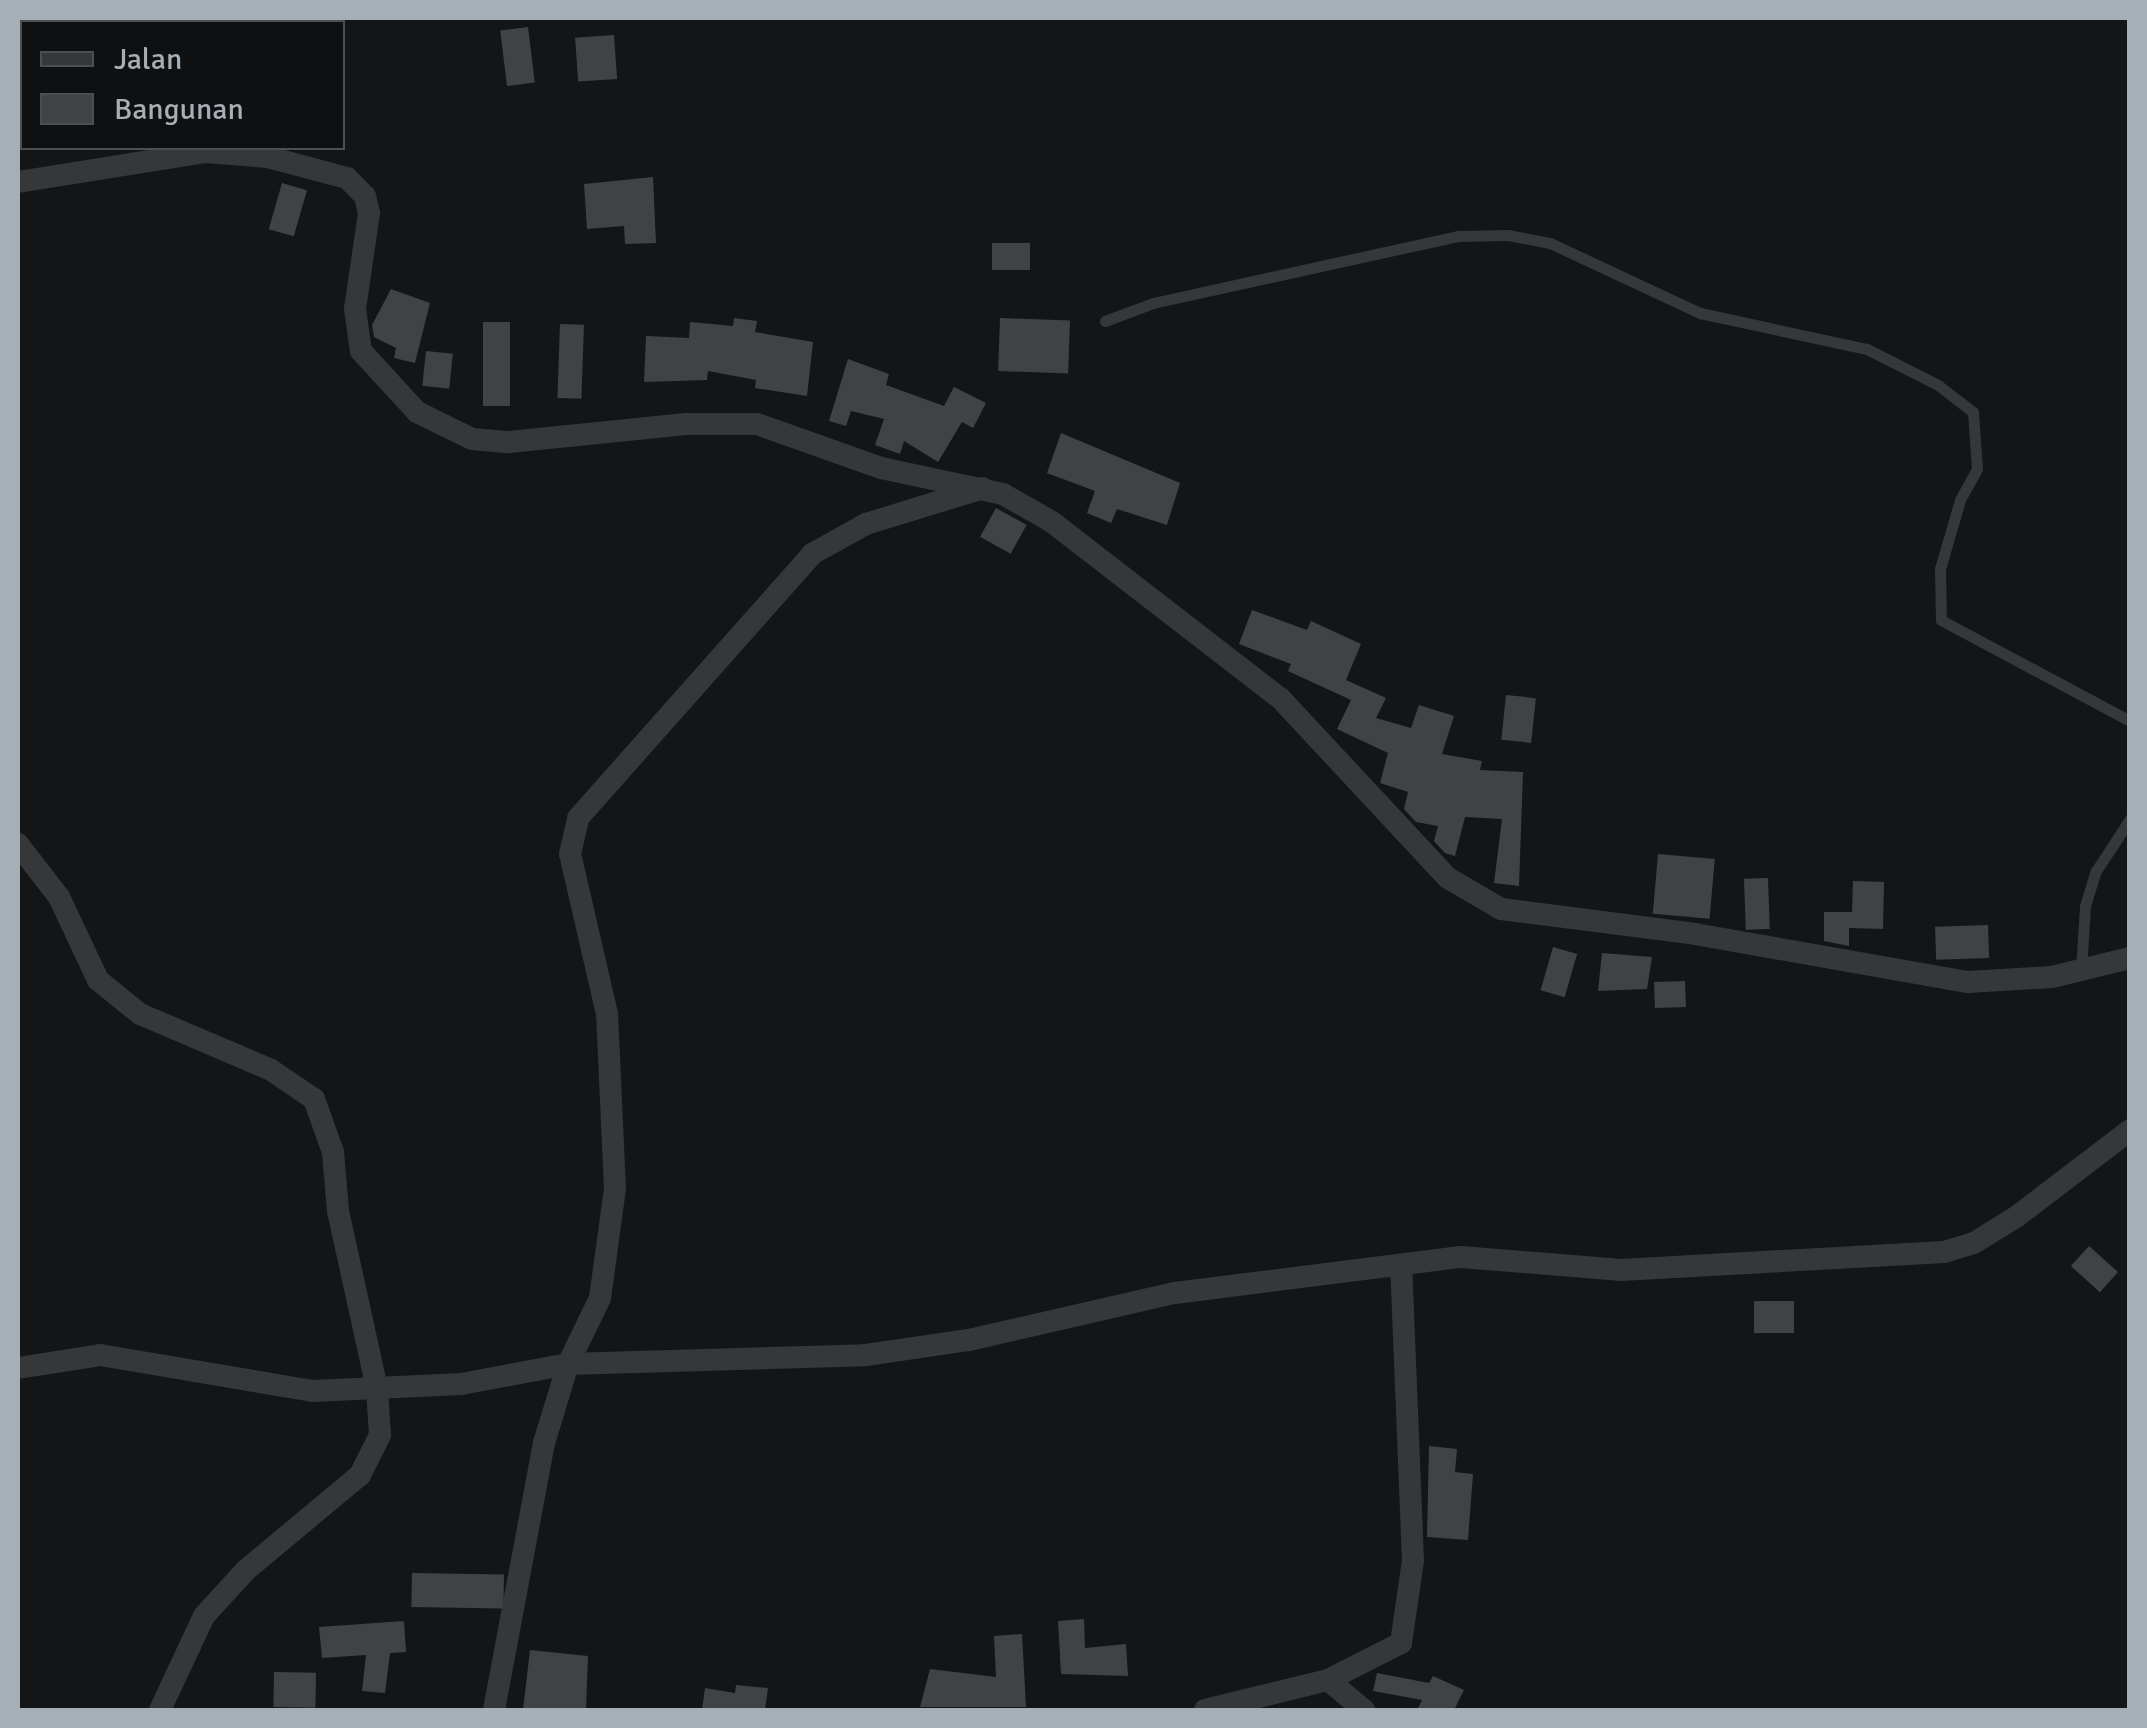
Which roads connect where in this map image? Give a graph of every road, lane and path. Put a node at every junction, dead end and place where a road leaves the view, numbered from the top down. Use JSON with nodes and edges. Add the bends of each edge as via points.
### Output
{"nodes":[{"id":1,"x":18,"y":182,"type":"edge"},
{"id":2,"x":1105,"y":321,"type":"dead end"},
{"id":3,"x":986,"y":487,"type":"junction"},
{"id":4,"x":2130,"y":721,"type":"edge"},
{"id":5,"x":2130,"y":820,"type":"edge"},
{"id":6,"x":18,"y":844,"type":"edge"},
{"id":7,"x":2130,"y":958,"type":"edge"},
{"id":8,"x":2082,"y":970,"type":"junction"},
{"id":9,"x":2130,"y":1130,"type":"edge"},
{"id":10,"x":1401,"y":1266,"type":"junction"},
{"id":11,"x":568,"y":1364,"type":"junction"},
{"id":12,"x":18,"y":1368,"type":"edge"},
{"id":13,"x":377,"y":1389,"type":"junction"},
{"id":14,"x":1328,"y":1680,"type":"junction"},
{"id":15,"x":160,"y":1710,"type":"edge"},
{"id":16,"x":494,"y":1710,"type":"edge"},
{"id":17,"x":1205,"y":1710,"type":"edge"},
{"id":18,"x":1364,"y":1710,"type":"edge"}],
"edges":[{"from":1,"to":3,"type":"street","via":[[205,152],[268,158],[348,178],[366,196],[369,212],[355,309],[361,351],[417,412],[472,439],[757,424],[881,468]]},
{"from":2,"to":4,"type":"lane","via":[[1153,303],[1459,236],[1508,235],[1550,243],[1700,312],[1866,348],[1938,385],[1973,412],[1977,469],[1960,500],[1940,569],[1941,620]]},
{"from":3,"to":8,"type":"street","via":[[1052,522],[1280,698],[1470,895],[1528,917],[1696,934],[1935,979],[2007,982]]},
{"from":3,"to":11,"type":"street","via":[[866,524],[794,568],[578,818],[570,854],[607,1014],[614,1189],[600,1298]]},
{"from":5,"to":8,"type":"lane","via":[[2096,871],[2085,906]]},
{"from":6,"to":13,"type":"street","via":[[59,897],[98,980],[140,1014],[258,1063],[314,1099],[326,1119]]},
{"from":7,"to":8,"type":"street"},
{"from":9,"to":10,"type":"street","via":[[2016,1217],[1974,1244],[1944,1252],[1621,1270],[1513,1258]]},
{"from":10,"to":11,"type":"street","via":[[1175,1293],[968,1340],[866,1355]]},
{"from":10,"to":14,"type":"street","via":[[1412,1561],[1404,1630],[1390,1654]]},
{"from":11,"to":13,"type":"street","via":[[461,1384]]},
{"from":11,"to":16,"type":"street","via":[[544,1443]]},
{"from":12,"to":13,"type":"street","via":[[100,1355],[276,1387]]},
{"from":13,"to":15,"type":"street","via":[[380,1434],[360,1475],[246,1570],[204,1616]]},
{"from":14,"to":17,"type":"street"},
{"from":14,"to":18,"type":"street"}]}
